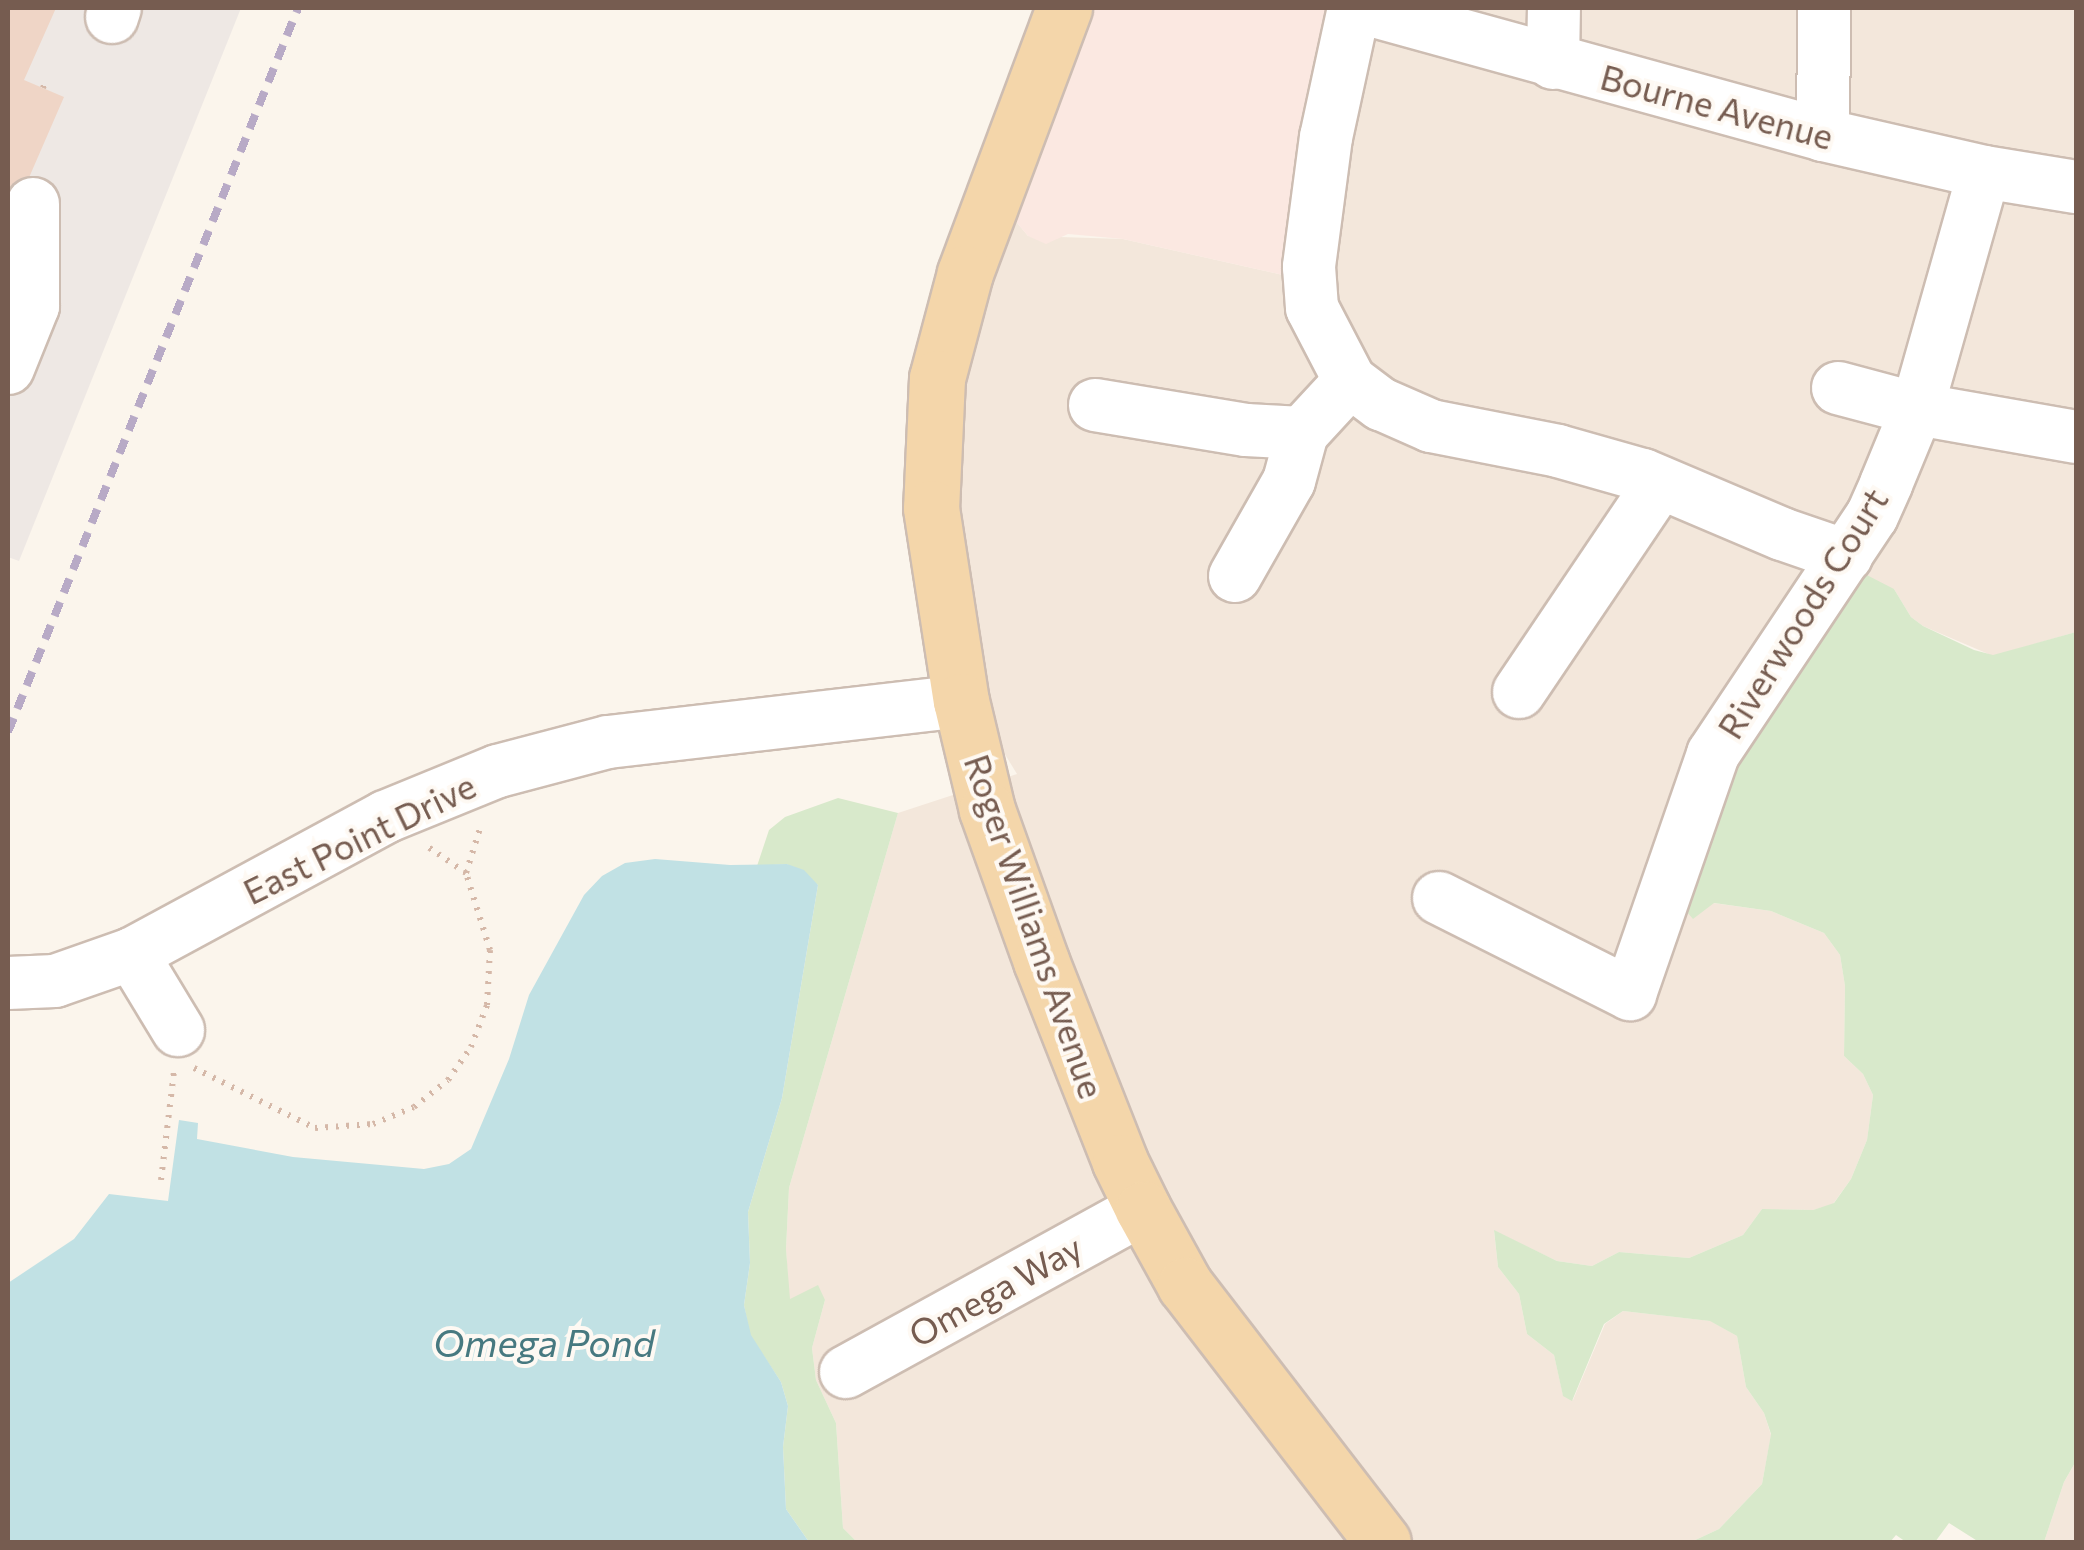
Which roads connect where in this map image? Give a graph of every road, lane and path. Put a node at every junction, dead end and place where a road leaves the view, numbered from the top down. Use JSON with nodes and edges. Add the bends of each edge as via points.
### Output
{"nodes":[{"id":1,"x":1064,"y":8,"type":"edge"},
{"id":2,"x":1354,"y":8,"type":"edge"},
{"id":3,"x":1362,"y":8,"type":"edge"},
{"id":4,"x":1554,"y":8,"type":"edge"},
{"id":5,"x":1824,"y":8,"type":"edge"},
{"id":6,"x":1553,"y":63,"type":"junction"},
{"id":7,"x":1823,"y":135,"type":"junction"},
{"id":8,"x":1984,"y":172,"type":"junction"},
{"id":9,"x":2076,"y":186,"type":"edge"},
{"id":10,"x":33,"y":204,"type":"dead end"},
{"id":11,"x":20,"y":301,"type":"edge"},
{"id":12,"x":8,"y":368,"type":"edge"},
{"id":13,"x":1350,"y":381,"type":"junction"},
{"id":14,"x":1838,"y":388,"type":"dead end"},
{"id":15,"x":1095,"y":405,"type":"dead end"},
{"id":16,"x":1918,"y":409,"type":"junction"},
{"id":17,"x":1302,"y":433,"type":"junction"},
{"id":18,"x":2076,"y":437,"type":"edge"},
{"id":19,"x":1660,"y":483,"type":"junction"},
{"id":20,"x":1846,"y":556,"type":"junction"},
{"id":21,"x":1235,"y":576,"type":"dead end"},
{"id":22,"x":1518,"y":692,"type":"dead end"},
{"id":23,"x":962,"y":701,"type":"junction"},
{"id":24,"x":480,"y":829,"type":"dead end"},
{"id":25,"x":429,"y":847,"type":"dead end"},
{"id":26,"x":466,"y":872,"type":"junction"},
{"id":27,"x":1439,"y":898,"type":"dead end"},
{"id":28,"x":132,"y":954,"type":"junction"},
{"id":29,"x":8,"y":983,"type":"edge"},
{"id":30,"x":177,"y":1044,"type":"junction"},
{"id":31,"x":161,"y":1180,"type":"dead end"},
{"id":32,"x":1143,"y":1209,"type":"junction"},
{"id":33,"x":846,"y":1372,"type":"dead end"},
{"id":34,"x":1382,"y":1542,"type":"edge"}],
"edges":[{"from":1,"to":23,"type":"main road","name":"Roger Williams Avenue","via":[[965,273],[937,378],[931,508]]},
{"from":2,"to":13,"type":"street","via":[[1317,190],[1309,267],[1312,308]]},
{"from":3,"to":6,"type":"street","name":"Bourne Avenue"},
{"from":4,"to":6,"type":"street"},
{"from":5,"to":7,"type":"street"},
{"from":6,"to":7,"type":"street","name":"Bourne Avenue"},
{"from":7,"to":8,"type":"street","name":"Bourne Avenue"},
{"from":8,"to":9,"type":"street","name":"Bourne Avenue"},
{"from":8,"to":16,"type":"street","name":"Riverwoods Court"},
{"from":10,"to":11,"type":"street"},
{"from":11,"to":12,"type":"street"},
{"from":13,"to":17,"type":"street"},
{"from":13,"to":19,"type":"street","via":[[1381,404],[1431,426],[1558,451]]},
{"from":14,"to":16,"type":"street"},
{"from":15,"to":17,"type":"street"},
{"from":16,"to":18,"type":"street"},
{"from":16,"to":20,"type":"street","name":"Riverwoods Court","via":[[1872,516]]},
{"from":17,"to":21,"type":"street","via":[[1289,481]]},
{"from":19,"to":20,"type":"street"},
{"from":19,"to":22,"type":"street"},
{"from":20,"to":27,"type":"street","name":"Riverwoods Court","via":[[1713,754],[1630,994]]},
{"from":23,"to":28,"type":"street","name":"East Point Drive","via":[[608,742],[498,771],[385,817]]},
{"from":23,"to":32,"type":"main road","name":"Roger Williams Avenue","via":[[987,810],[1040,961]]},
{"from":24,"to":26,"type":"path"},
{"from":25,"to":26,"type":"path"},
{"from":26,"to":30,"type":"path","via":[[490,950],[487,1005],[471,1047],[448,1080],[414,1107],[372,1124],[315,1128]]},
{"from":28,"to":29,"type":"street","name":"East Point Drive","via":[[56,981]]},
{"from":28,"to":30,"type":"street"},
{"from":30,"to":31,"type":"path"},
{"from":32,"to":33,"type":"street","name":"Omega Way"},
{"from":32,"to":34,"type":"main road","name":"Roger Williams Avenue","via":[[1184,1285]]}]}
